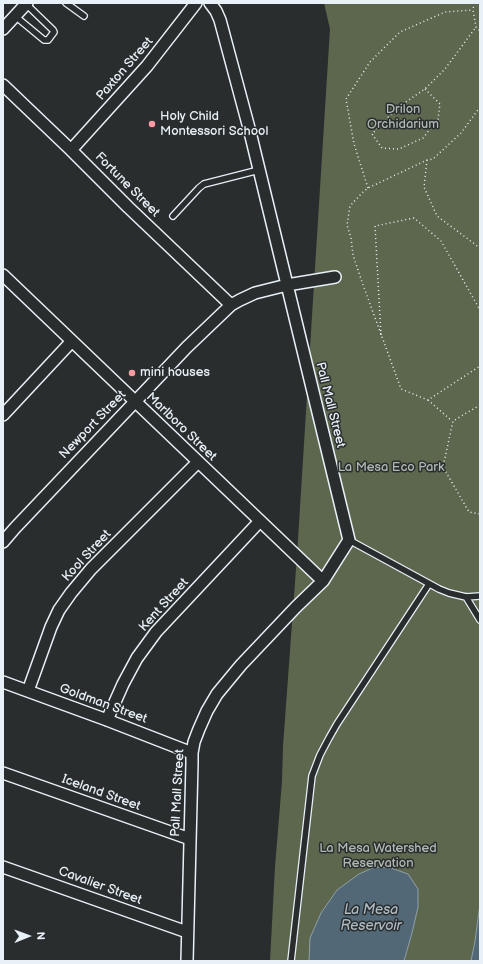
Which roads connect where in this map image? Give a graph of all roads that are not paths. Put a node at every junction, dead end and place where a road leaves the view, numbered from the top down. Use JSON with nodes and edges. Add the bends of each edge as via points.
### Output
{"nodes":[{"id":1,"x":66,"y":3,"type":"edge"},
{"id":2,"x":196,"y":3,"type":"edge"},
{"id":3,"x":210,"y":3,"type":"edge"},
{"id":4,"x":27,"y":4,"type":"edge"},
{"id":5,"x":15,"y":16,"type":"junction"},
{"id":6,"x":84,"y":16,"type":"dead end"},
{"id":7,"x":3,"y":29,"type":"edge"},
{"id":8,"x":3,"y":85,"type":"edge"},
{"id":9,"x":71,"y":150,"type":"junction"},
{"id":10,"x":259,"y":170,"type":"junction"},
{"id":11,"x":173,"y":216,"type":"dead end"},
{"id":12,"x":335,"y":277,"type":"dead end"},
{"id":13,"x":5,"y":280,"type":"edge"},
{"id":14,"x":287,"y":285,"type":"junction"},
{"id":15,"x":231,"y":305,"type":"junction"},
{"id":16,"x":72,"y":341,"type":"junction"},
{"id":17,"x":135,"y":402,"type":"junction"},
{"id":18,"x":3,"y":415,"type":"edge"},
{"id":19,"x":198,"y":462,"type":"junction"},
{"id":20,"x":260,"y":522,"type":"junction"},
{"id":21,"x":349,"y":540,"type":"junction"},
{"id":22,"x":3,"y":542,"type":"edge"},
{"id":23,"x":323,"y":581,"type":"junction"},
{"id":24,"x":429,"y":584,"type":"junction"},
{"id":25,"x":480,"y":596,"type":"edge"},
{"id":26,"x":466,"y":598,"type":"junction"},
{"id":27,"x":480,"y":620,"type":"edge"},
{"id":28,"x":3,"y":682,"type":"edge"},
{"id":29,"x":28,"y":691,"type":"junction"},
{"id":30,"x":108,"y":720,"type":"junction"},
{"id":31,"x":192,"y":753,"type":"junction"},
{"id":32,"x":3,"y":773,"type":"edge"},
{"id":33,"x":190,"y":839,"type":"junction"},
{"id":34,"x":3,"y":867,"type":"edge"},
{"id":35,"x":187,"y":932,"type":"junction"},
{"id":36,"x":187,"y":961,"type":"edge"},
{"id":37,"x":291,"y":961,"type":"edge"}],
"edges":[{"from":1,"to":6,"type":"lane"},
{"from":2,"to":9,"type":"street","name":"Paxton Street","via":[[147,66]]},
{"from":3,"to":10,"type":"street","name":"Pall Mall Street","via":[[220,20]]},
{"from":4,"to":5,"type":"street"},
{"from":4,"to":5,"type":"lane","via":[[54,34],[48,40],[44,40]]},
{"from":5,"to":7,"type":"street"},
{"from":8,"to":9,"type":"street","name":"Fortune Street"},
{"from":9,"to":15,"type":"street","name":"Fortune Street"},
{"from":10,"to":11,"type":"lane","via":[[204,184]]},
{"from":10,"to":14,"type":"street","name":"Pall Mall Street"},
{"from":12,"to":14,"type":"street","name":"Newport Street"},
{"from":13,"to":16,"type":"street","name":"Marlboro Street"},
{"from":14,"to":15,"type":"street","name":"Newport Street","via":[[254,294]]},
{"from":14,"to":21,"type":"street","name":"Pall Mall Street"},
{"from":15,"to":17,"type":"street","name":"Newport Street"},
{"from":16,"to":17,"type":"street","name":"Marlboro Street"},
{"from":16,"to":18,"type":"street"},
{"from":17,"to":19,"type":"street","name":"Marlboro Street"},
{"from":17,"to":22,"type":"street","name":"Newport Street"},
{"from":19,"to":20,"type":"street","name":"Marlboro Street"},
{"from":19,"to":29,"type":"street","name":"Kool Street","via":[[71,593],[51,627]]},
{"from":20,"to":23,"type":"street","name":"Marlboro Street"},
{"from":20,"to":30,"type":"street","name":"Kent Street","via":[[156,632],[137,658]]},
{"from":21,"to":23,"type":"street","name":"Pall Mall Street"},
{"from":21,"to":24,"type":"lane"},
{"from":23,"to":31,"type":"street","name":"Pall Mall Street","via":[[241,665],[217,694],[199,729]]},
{"from":24,"to":26,"type":"lane"},
{"from":24,"to":37,"type":"lane","via":[[337,724],[312,776]]},
{"from":25,"to":26,"type":"lane"},
{"from":26,"to":27,"type":"lane"},
{"from":28,"to":29,"type":"street","name":"Goldman Street"},
{"from":29,"to":30,"type":"street","name":"Goldman Street"},
{"from":30,"to":31,"type":"street","name":"Goldman Street"},
{"from":31,"to":33,"type":"street","name":"Pall Mall Street"},
{"from":32,"to":33,"type":"street","name":"Iceland Street"},
{"from":33,"to":35,"type":"street","name":"Pall Mall Street"},
{"from":34,"to":35,"type":"street","name":"Cavalier Street"},
{"from":35,"to":36,"type":"street","name":"Pall Mall Street"}]}
